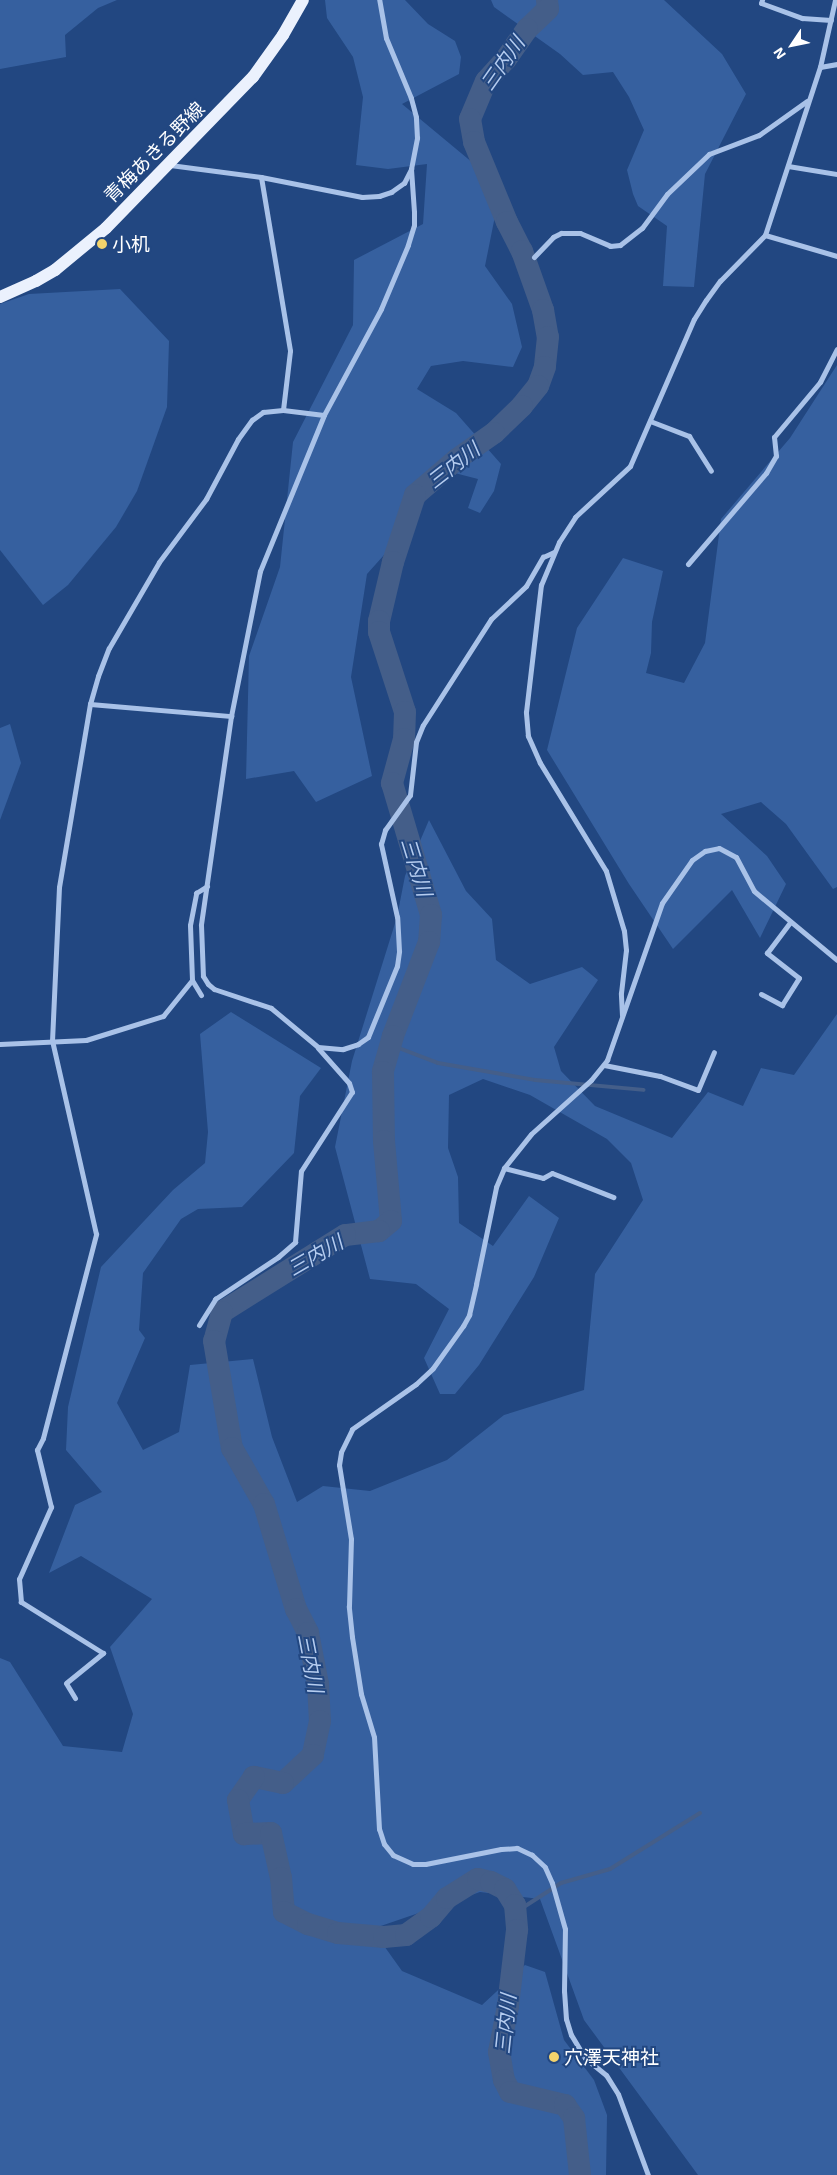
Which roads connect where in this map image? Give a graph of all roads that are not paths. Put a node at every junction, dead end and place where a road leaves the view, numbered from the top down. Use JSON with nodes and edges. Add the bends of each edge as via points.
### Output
{"nodes":[{"id":1,"x":303,"y":0,"type":"edge"},
{"id":2,"x":379,"y":0,"type":"edge"},
{"id":3,"x":762,"y":0,"type":"edge"},
{"id":4,"x":835,"y":0,"type":"edge"},
{"id":5,"x":831,"y":20,"type":"junction"},
{"id":6,"x":837,"y":64,"type":"edge"},
{"id":7,"x":820,"y":67,"type":"junction"},
{"id":8,"x":808,"y":100,"type":"junction"},
{"id":9,"x":167,"y":165,"type":"junction"},
{"id":10,"x":788,"y":166,"type":"junction"},
{"id":11,"x":411,"y":169,"type":"junction"},
{"id":12,"x":837,"y":174,"type":"edge"},
{"id":13,"x":261,"y":177,"type":"junction"},
{"id":14,"x":765,"y":235,"type":"junction"},
{"id":15,"x":837,"y":256,"type":"edge"},
{"id":16,"x":534,"y":257,"type":"dead end"},
{"id":17,"x":0,"y":297,"type":"edge"},
{"id":18,"x":837,"y":349,"type":"edge"},
{"id":19,"x":283,"y":410,"type":"junction"},
{"id":20,"x":324,"y":415,"type":"junction"},
{"id":21,"x":650,"y":420,"type":"junction"},
{"id":22,"x":712,"y":470,"type":"dead end"},
{"id":23,"x":554,"y":552,"type":"junction"},
{"id":24,"x":688,"y":564,"type":"dead end"},
{"id":25,"x":90,"y":704,"type":"junction"},
{"id":26,"x":230,"y":716,"type":"junction"},
{"id":27,"x":207,"y":886,"type":"junction"},
{"id":28,"x":790,"y":922,"type":"junction"},
{"id":29,"x":837,"y":960,"type":"edge"},
{"id":30,"x":192,"y":980,"type":"junction"},
{"id":31,"x":761,"y":994,"type":"dead end"},
{"id":32,"x":201,"y":995,"type":"dead end"},
{"id":33,"x":622,"y":1020,"type":"junction"},
{"id":34,"x":52,"y":1041,"type":"junction"},
{"id":35,"x":0,"y":1044,"type":"edge"},
{"id":36,"x":318,"y":1047,"type":"junction"},
{"id":37,"x":714,"y":1052,"type":"dead end"},
{"id":38,"x":604,"y":1065,"type":"junction"},
{"id":39,"x":504,"y":1168,"type":"junction"},
{"id":40,"x":613,"y":1197,"type":"dead end"},
{"id":41,"x":199,"y":1325,"type":"dead end"},
{"id":42,"x":75,"y":1698,"type":"dead end"},
{"id":43,"x":648,"y":2175,"type":"edge"}],
"edges":[{"from":1,"to":9,"type":"main road","name":"青梅あきる野線","via":[[284,35],[252,77]]},
{"from":2,"to":11,"type":"street","via":[[386,38],[412,98],[416,117]]},
{"from":3,"to":5,"type":"street","via":[[761,4],[802,18]]},
{"from":4,"to":5,"type":"street"},
{"from":5,"to":7,"type":"street"},
{"from":6,"to":7,"type":"street"},
{"from":7,"to":8,"type":"street"},
{"from":8,"to":10,"type":"street"},
{"from":8,"to":16,"type":"street","via":[[759,135],[709,154],[667,194],[642,228],[620,245],[610,246],[580,233],[561,233]]},
{"from":9,"to":13,"type":"street"},
{"from":9,"to":17,"type":"main road","name":"青梅あきる野線","via":[[106,228],[70,259],[36,281]]},
{"from":10,"to":12,"type":"street"},
{"from":10,"to":14,"type":"street"},
{"from":11,"to":13,"type":"street","via":[[404,183],[379,196],[362,196]]},
{"from":11,"to":20,"type":"street","via":[[414,225],[408,245],[381,309]]},
{"from":13,"to":19,"type":"street","via":[[290,351]]},
{"from":14,"to":15,"type":"street"},
{"from":14,"to":21,"type":"street","via":[[720,281],[694,319]]},
{"from":18,"to":24,"type":"street","via":[[820,382],[774,437],[776,456],[766,473]]},
{"from":19,"to":20,"type":"street"},
{"from":19,"to":25,"type":"street","via":[[263,412],[252,420],[238,439],[206,499],[159,562],[109,648]]},
{"from":20,"to":26,"type":"street","via":[[260,572]]},
{"from":21,"to":22,"type":"street","via":[[689,436]]},
{"from":21,"to":23,"type":"street","via":[[630,466],[575,517]]},
{"from":23,"to":33,"type":"street","via":[[541,585],[526,712],[528,736],[540,763],[606,871],[624,931]]},
{"from":23,"to":36,"type":"street","via":[[544,557],[526,586],[491,619],[423,725],[416,742],[408,801],[385,830],[381,844],[397,917],[397,966],[368,1037],[343,1049]]},
{"from":25,"to":26,"type":"street"},
{"from":25,"to":34,"type":"street","via":[[59,887]]},
{"from":26,"to":27,"type":"street"},
{"from":27,"to":30,"type":"street","via":[[196,893],[190,925]]},
{"from":27,"to":36,"type":"street","via":[[201,925],[203,976],[208,984],[220,993],[271,1008]]},
{"from":28,"to":29,"type":"street"},
{"from":28,"to":31,"type":"street","via":[[767,953],[799,978],[782,1005]]},
{"from":28,"to":33,"type":"street","via":[[754,891],[736,858],[719,848],[705,851],[692,860],[662,903]]},
{"from":30,"to":32,"type":"street"},
{"from":30,"to":34,"type":"street","via":[[164,1016],[86,1040]]},
{"from":33,"to":38,"type":"street"},
{"from":34,"to":35,"type":"street"},
{"from":34,"to":42,"type":"street","via":[[96,1234],[43,1438],[37,1450],[51,1507],[19,1579],[20,1602],[103,1654],[66,1683]]},
{"from":36,"to":41,"type":"street","via":[[349,1083],[352,1092],[301,1172],[295,1242],[215,1299]]},
{"from":37,"to":38,"type":"street","via":[[698,1090],[660,1076]]},
{"from":38,"to":39,"type":"street","via":[[531,1134]]},
{"from":39,"to":40,"type":"street","via":[[542,1178],[552,1173]]},
{"from":39,"to":43,"type":"street","via":[[496,1187],[464,1326],[448,1350],[421,1378],[352,1429],[341,1452],[351,1539],[349,1606],[352,1637],[361,1694],[374,1737],[379,1829],[384,1844],[393,1855],[413,1864],[517,1848],[532,1855],[545,1867],[565,1930],[564,1991],[570,2035],[585,2058],[606,2075],[618,2094]]}]}
